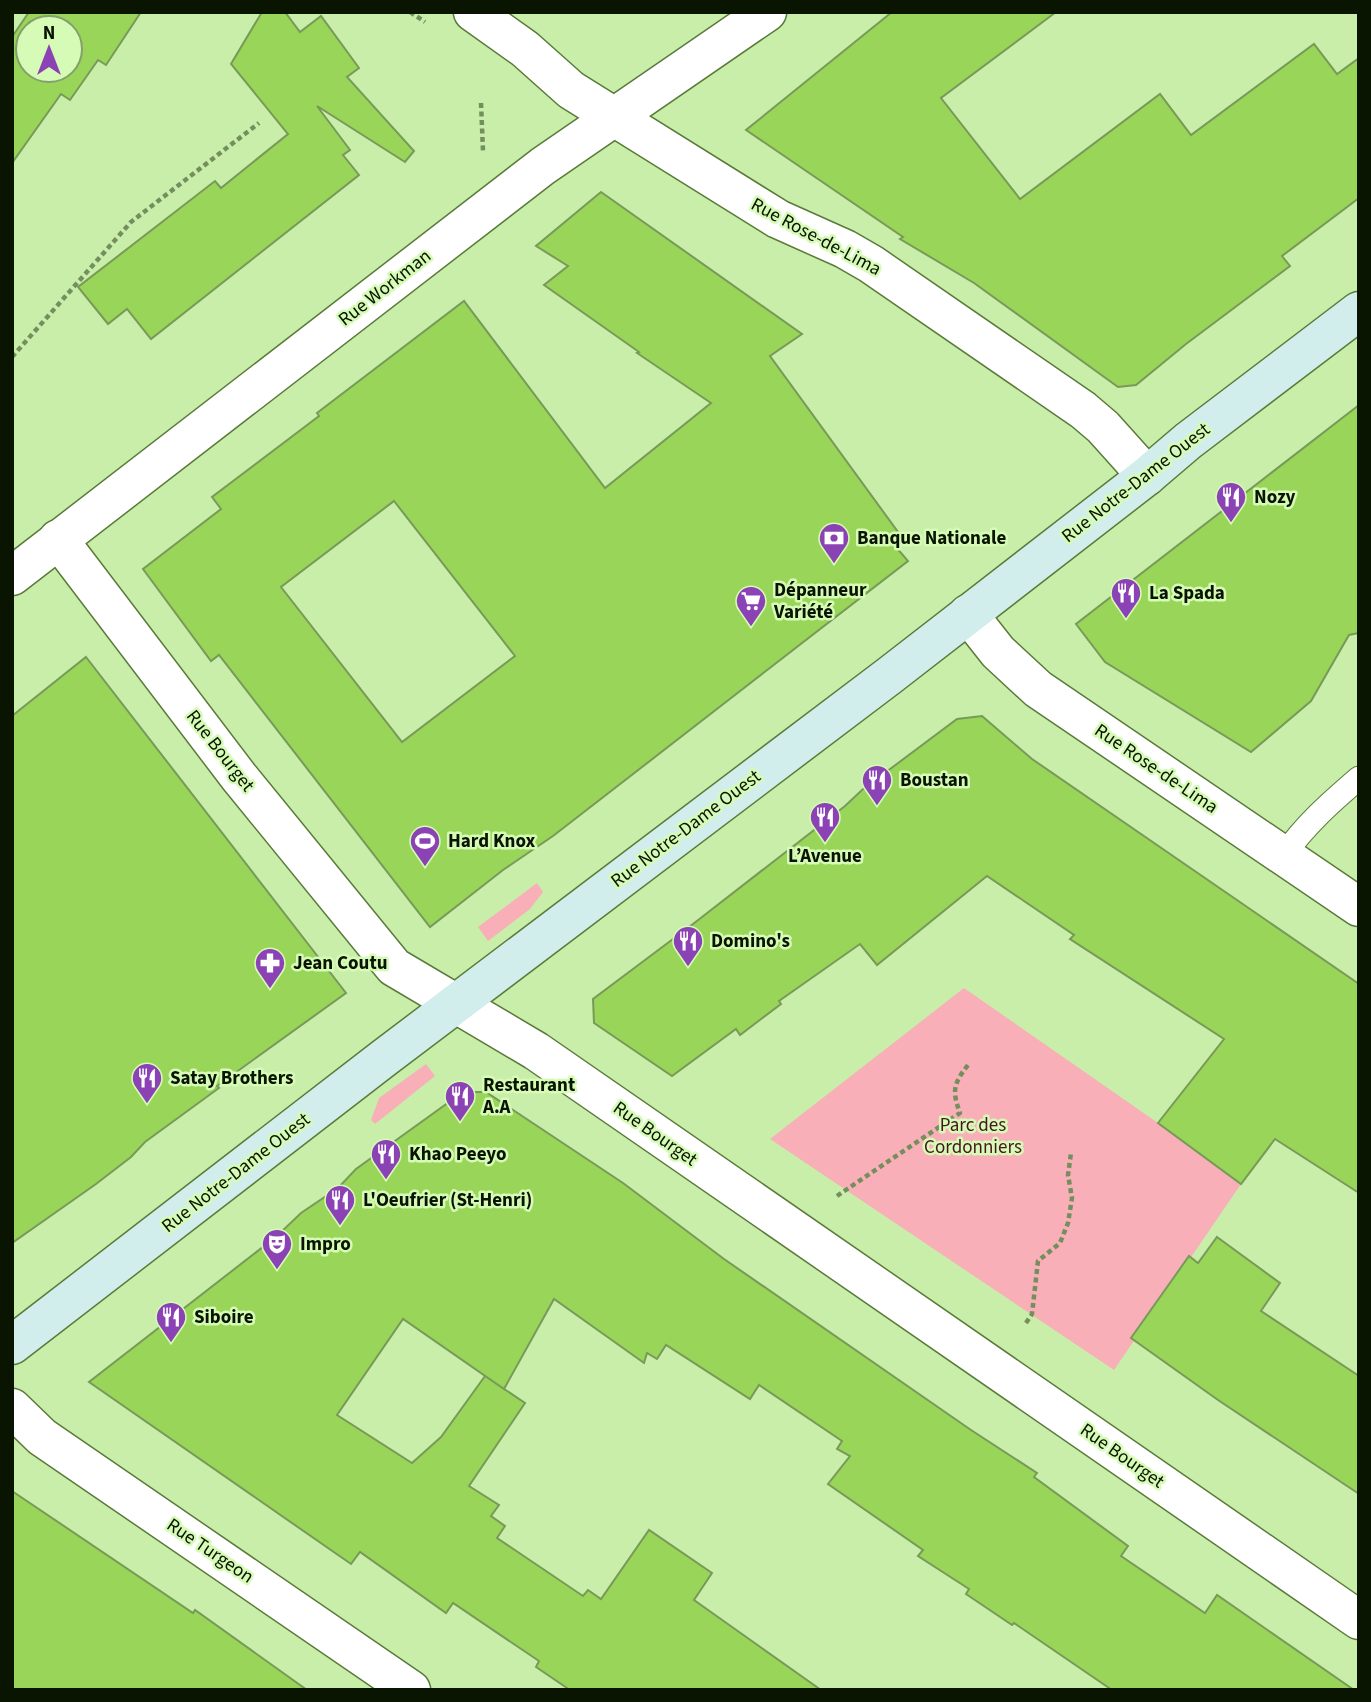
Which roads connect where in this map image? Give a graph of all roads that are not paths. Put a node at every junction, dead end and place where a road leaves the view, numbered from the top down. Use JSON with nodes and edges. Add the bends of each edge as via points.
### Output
{"nodes":[{"id":1,"x":472,"y":12,"type":"edge"},
{"id":2,"x":767,"y":12,"type":"edge"},
{"id":3,"x":615,"y":118,"type":"junction"},
{"id":4,"x":1359,"y":311,"type":"edge"},
{"id":5,"x":1147,"y":476,"type":"junction"},
{"id":6,"x":58,"y":539,"type":"junction"},
{"id":7,"x":12,"y":576,"type":"edge"},
{"id":8,"x":968,"y":614,"type":"junction"},
{"id":9,"x":1359,"y":778,"type":"edge"},
{"id":10,"x":1284,"y":855,"type":"junction"},
{"id":11,"x":1359,"y":907,"type":"edge"},
{"id":12,"x":455,"y":1004,"type":"junction"},
{"id":13,"x":12,"y":1345,"type":"edge"},
{"id":14,"x":12,"y":1408,"type":"edge"},
{"id":15,"x":1359,"y":1620,"type":"edge"},
{"id":16,"x":411,"y":1690,"type":"edge"}],
"edges":[{"from":1,"to":3,"type":"street","name":"Rue Rose-de-Lima","via":[[525,49],[570,90]]},
{"from":2,"to":3,"type":"street","name":"Rue Workman"},
{"from":3,"to":5,"type":"street","name":"Rue Rose-de-Lima","via":[[778,219],[845,249],[899,282],[1083,410]]},
{"from":3,"to":6,"type":"street","name":"Rue Workman","via":[[543,166]]},
{"from":4,"to":5,"type":"main road","name":"Rue Notre-Dame Ouest"},
{"from":5,"to":8,"type":"main road","name":"Rue Notre-Dame Ouest"},
{"from":6,"to":7,"type":"street","name":"Rue Workman"},
{"from":6,"to":12,"type":"street","name":"Rue Bourget","via":[[239,777],[394,967]]},
{"from":8,"to":10,"type":"street","name":"Rue Rose-de-Lima","via":[[998,652],[1038,689]]},
{"from":8,"to":12,"type":"main road","name":"Rue Notre-Dame Ouest"},
{"from":9,"to":10,"type":"lane","via":[[1302,830]]},
{"from":10,"to":11,"type":"street","name":"Rue Rose-de-Lima"},
{"from":12,"to":13,"type":"main road","name":"Rue Notre-Dame Ouest"},
{"from":12,"to":15,"type":"street","name":"Rue Bourget","via":[[536,1051]]},
{"from":14,"to":16,"type":"street","name":"Rue Turgeon","via":[[42,1437]]}]}
